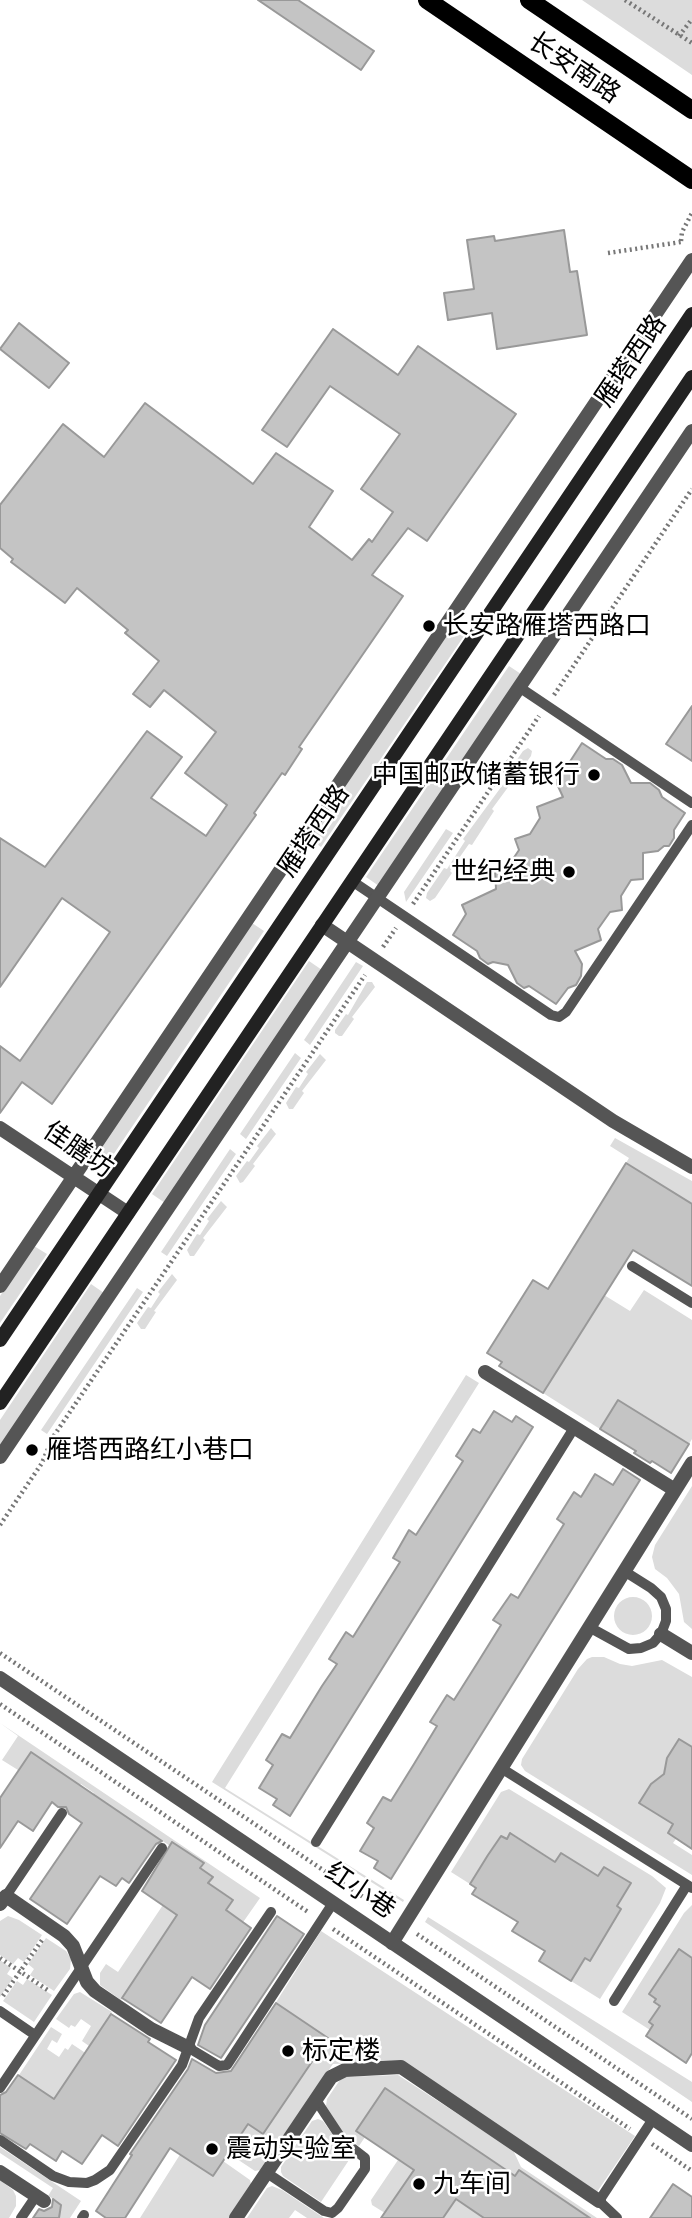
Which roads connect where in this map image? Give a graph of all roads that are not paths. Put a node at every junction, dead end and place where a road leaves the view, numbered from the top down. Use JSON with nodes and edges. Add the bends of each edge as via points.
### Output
{"nodes":[{"id":1,"x":427,"y":0,"type":"edge"},
{"id":2,"x":529,"y":0,"type":"edge"},
{"id":3,"x":692,"y":110,"type":"edge"},
{"id":4,"x":692,"y":180,"type":"edge"},
{"id":5,"x":692,"y":261,"type":"edge"},
{"id":6,"x":692,"y":314,"type":"edge"},
{"id":7,"x":692,"y":377,"type":"edge"},
{"id":8,"x":692,"y":431,"type":"edge"},
{"id":9,"x":519,"y":687,"type":"junction"},
{"id":10,"x":692,"y":803,"type":"edge"},
{"id":11,"x":692,"y":825,"type":"edge"},
{"id":12,"x":352,"y":881,"type":"junction"},
{"id":13,"x":377,"y":898,"type":"junction"},
{"id":14,"x":322,"y":925,"type":"junction"},
{"id":15,"x":347,"y":942,"type":"junction"},
{"id":16,"x":0,"y":1128,"type":"edge"},
{"id":17,"x":692,"y":1167,"type":"edge"},
{"id":18,"x":74,"y":1177,"type":"junction"},
{"id":19,"x":99,"y":1193,"type":"junction"},
{"id":20,"x":128,"y":1213,"type":"junction"},
{"id":21,"x":632,"y":1266,"type":"dead end"},
{"id":22,"x":0,"y":1286,"type":"edge"},
{"id":23,"x":692,"y":1303,"type":"edge"},
{"id":24,"x":0,"y":1340,"type":"edge"},
{"id":25,"x":485,"y":1372,"type":"dead end"},
{"id":26,"x":0,"y":1403,"type":"edge"},
{"id":27,"x":574,"y":1427,"type":"junction"},
{"id":28,"x":0,"y":1457,"type":"edge"},
{"id":29,"x":692,"y":1462,"type":"edge"},
{"id":30,"x":675,"y":1490,"type":"junction"},
{"id":31,"x":624,"y":1571,"type":"junction"},
{"id":32,"x":589,"y":1627,"type":"junction"},
{"id":33,"x":661,"y":1634,"type":"junction"},
{"id":34,"x":692,"y":1653,"type":"edge"},
{"id":35,"x":0,"y":1678,"type":"edge"},
{"id":36,"x":501,"y":1768,"type":"junction"},
{"id":37,"x":62,"y":1813,"type":"dead end"},
{"id":38,"x":316,"y":1842,"type":"dead end"},
{"id":39,"x":162,"y":1848,"type":"dead end"},
{"id":40,"x":689,"y":1886,"type":"edge"},
{"id":41,"x":3,"y":1900,"type":"edge"},
{"id":42,"x":333,"y":1903,"type":"junction"},
{"id":43,"x":271,"y":1912,"type":"dead end"},
{"id":44,"x":392,"y":1943,"type":"junction"},
{"id":45,"x":81,"y":1967,"type":"junction"},
{"id":46,"x":614,"y":2001,"type":"dead end"},
{"id":47,"x":0,"y":2011,"type":"edge"},
{"id":48,"x":35,"y":2035,"type":"junction"},
{"id":49,"x":189,"y":2048,"type":"junction"},
{"id":50,"x":0,"y":2088,"type":"edge"},
{"id":51,"x":316,"y":2100,"type":"junction"},
{"id":52,"x":653,"y":2119,"type":"junction"},
{"id":53,"x":0,"y":2140,"type":"edge"},
{"id":54,"x":692,"y":2145,"type":"edge"},
{"id":55,"x":0,"y":2172,"type":"edge"},
{"id":56,"x":267,"y":2173,"type":"junction"},
{"id":57,"x":40,"y":2199,"type":"joint"},
{"id":58,"x":598,"y":2201,"type":"junction"},
{"id":59,"x":21,"y":2218,"type":"edge"},
{"id":60,"x":236,"y":2218,"type":"edge"},
{"id":61,"x":617,"y":2218,"type":"edge"}],
"edges":[{"from":1,"to":4,"type":"main road","name":"长安南路"},
{"from":2,"to":3,"type":"main road","name":"长安南路"},
{"from":5,"to":18,"type":"street"},
{"from":6,"to":19,"type":"main road","name":"雁塔西路"},
{"from":7,"to":12,"type":"main road"},
{"from":8,"to":9,"type":"street"},
{"from":9,"to":10,"type":"lane"},
{"from":9,"to":13,"type":"street"},
{"from":11,"to":13,"type":"lane","via":[[559,1017]]},
{"from":12,"to":13,"type":"lane"},
{"from":12,"to":14,"type":"main road"},
{"from":13,"to":15,"type":"street"},
{"from":14,"to":15,"type":"street"},
{"from":14,"to":20,"type":"main road"},
{"from":15,"to":17,"type":"street","via":[[613,1121]]},
{"from":15,"to":28,"type":"street"},
{"from":16,"to":18,"type":"street","name":"佳膳坊"},
{"from":18,"to":19,"type":"street","name":"佳膳坊"},
{"from":18,"to":22,"type":"street"},
{"from":19,"to":20,"type":"street","name":"佳膳坊"},
{"from":19,"to":24,"type":"main road","name":"雁塔西路"},
{"from":20,"to":26,"type":"main road"},
{"from":21,"to":23,"type":"lane"},
{"from":25,"to":27,"type":"street"},
{"from":27,"to":30,"type":"street"},
{"from":27,"to":38,"type":"lane"},
{"from":29,"to":30,"type":"street"},
{"from":30,"to":31,"type":"street"},
{"from":31,"to":32,"type":"street"},
{"from":31,"to":33,"type":"lane","via":[[661,1597],[666,1609]]},
{"from":32,"to":33,"type":"lane","via":[[629,1649],[653,1643]]},
{"from":32,"to":36,"type":"street"},
{"from":33,"to":34,"type":"street"},
{"from":35,"to":42,"type":"street","name":"红小巷"},
{"from":36,"to":40,"type":"lane"},
{"from":36,"to":44,"type":"street"},
{"from":37,"to":41,"type":"lane"},
{"from":39,"to":45,"type":"lane"},
{"from":40,"to":46,"type":"lane"},
{"from":41,"to":45,"type":"street","via":[[64,1936],[73,1945]]},
{"from":42,"to":44,"type":"street","name":"红小巷"},
{"from":42,"to":49,"type":"lane","via":[[227,2065],[219,2066]]},
{"from":43,"to":49,"type":"lane","via":[[199,2018]]},
{"from":44,"to":52,"type":"street","name":"红小巷"},
{"from":45,"to":48,"type":"lane"},
{"from":45,"to":49,"type":"street","via":[[95,1991]]},
{"from":47,"to":48,"type":"lane"},
{"from":48,"to":50,"type":"lane"},
{"from":49,"to":53,"type":"lane","via":[[116,2163],[95,2180],[61,2180]]},
{"from":51,"to":56,"type":"street"},
{"from":51,"to":56,"type":"lane","via":[[342,2141],[365,2158],[366,2165],[352,2189],[338,2208],[328,2213]]},
{"from":51,"to":58,"type":"street","via":[[341,2070],[401,2067]]},
{"from":52,"to":54,"type":"street","name":"红小巷"},
{"from":52,"to":58,"type":"lane"},
{"from":55,"to":57,"type":"street"},
{"from":56,"to":60,"type":"street"},
{"from":57,"to":59,"type":"lane"},
{"from":58,"to":61,"type":"lane"}]}
